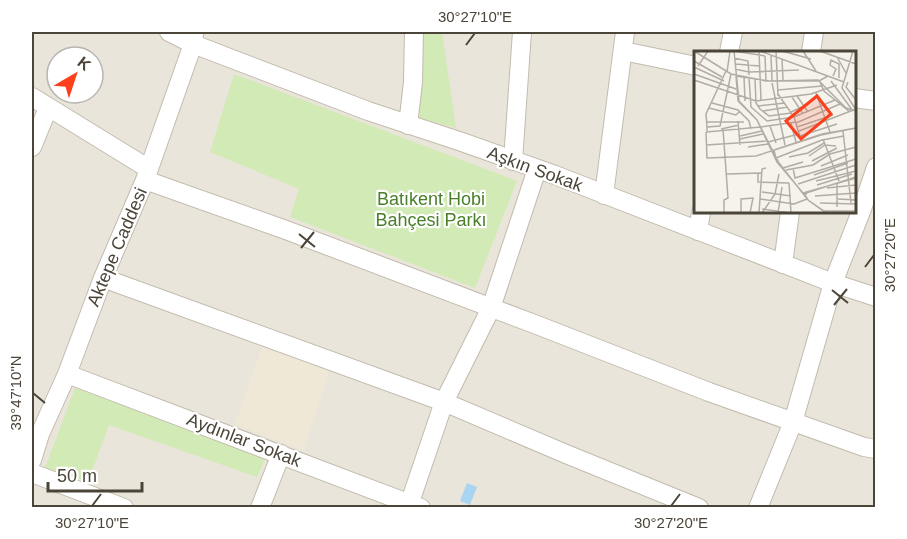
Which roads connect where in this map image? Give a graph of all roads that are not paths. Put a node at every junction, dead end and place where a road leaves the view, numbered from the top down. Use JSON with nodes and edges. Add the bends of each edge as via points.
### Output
{"nodes":[{"id":1,"x":169,"y":32,"type":"edge"},
{"id":2,"x":414,"y":32,"type":"edge"},
{"id":3,"x":522,"y":32,"type":"edge"},
{"id":4,"x":625,"y":32,"type":"edge"},
{"id":5,"x":733,"y":32,"type":"edge"},
{"id":6,"x":814,"y":32,"type":"edge"},
{"id":7,"x":194,"y":38,"type":"edge"},
{"id":8,"x":623,"y":51,"type":"junction"},
{"id":9,"x":729,"y":51,"type":"edge"},
{"id":10,"x":811,"y":51,"type":"edge"},
{"id":11,"x":694,"y":66,"type":"edge"},
{"id":12,"x":32,"y":97,"type":"edge"},
{"id":13,"x":856,"y":98,"type":"edge"},
{"id":14,"x":876,"y":101,"type":"edge"},
{"id":15,"x":48,"y":108,"type":"junction"},
{"id":16,"x":408,"y":125,"type":"junction"},
{"id":17,"x":32,"y":147,"type":"edge"},
{"id":18,"x":513,"y":161,"type":"junction"},
{"id":19,"x":876,"y":167,"type":"edge"},
{"id":20,"x":537,"y":169,"type":"junction"},
{"id":21,"x":147,"y":174,"type":"junction"},
{"id":22,"x":604,"y":195,"type":"junction"},
{"id":23,"x":701,"y":213,"type":"edge"},
{"id":24,"x":790,"y":213,"type":"edge"},
{"id":25,"x":698,"y":231,"type":"junction"},
{"id":26,"x":783,"y":264,"type":"junction"},
{"id":27,"x":103,"y":278,"type":"junction"},
{"id":28,"x":833,"y":284,"type":"junction"},
{"id":29,"x":876,"y":297,"type":"edge"},
{"id":30,"x":491,"y":308,"type":"junction"},
{"id":31,"x":66,"y":374,"type":"junction"},
{"id":32,"x":444,"y":402,"type":"junction"},
{"id":33,"x":793,"y":422,"type":"junction"},
{"id":34,"x":36,"y":432,"type":"edge"},
{"id":35,"x":876,"y":449,"type":"edge"},
{"id":36,"x":281,"y":454,"type":"junction"},
{"id":37,"x":32,"y":460,"type":"edge"},
{"id":38,"x":32,"y":473,"type":"edge"},
{"id":39,"x":413,"y":506,"type":"edge"},
{"id":40,"x":124,"y":507,"type":"edge"},
{"id":41,"x":261,"y":507,"type":"edge"},
{"id":42,"x":699,"y":507,"type":"edge"},
{"id":43,"x":758,"y":507,"type":"edge"}],
"edges":[{"from":1,"to":7,"type":"street","name":"Aşkın Sokak"},
{"from":2,"to":16,"type":"street"},
{"from":3,"to":18,"type":"street"},
{"from":4,"to":8,"type":"street"},
{"from":5,"to":9,"type":"street"},
{"from":6,"to":10,"type":"street"},
{"from":7,"to":16,"type":"street","name":"Aşkın Sokak"},
{"from":7,"to":21,"type":"street","name":"Aktepe Caddesi"},
{"from":8,"to":11,"type":"street"},
{"from":8,"to":22,"type":"street"},
{"from":12,"to":15,"type":"street"},
{"from":13,"to":14,"type":"street"},
{"from":15,"to":17,"type":"street"},
{"from":15,"to":21,"type":"street"},
{"from":16,"to":18,"type":"street","name":"Aşkın Sokak"},
{"from":18,"to":20,"type":"street","name":"Aşkın Sokak"},
{"from":19,"to":28,"type":"street"},
{"from":20,"to":22,"type":"street","name":"Aşkın Sokak"},
{"from":20,"to":30,"type":"street"},
{"from":21,"to":27,"type":"street","name":"Aktepe Caddesi"},
{"from":21,"to":30,"type":"street"},
{"from":22,"to":25,"type":"street","name":"Aşkın Sokak"},
{"from":23,"to":25,"type":"street"},
{"from":24,"to":26,"type":"street"},
{"from":25,"to":26,"type":"street","name":"Aşkın Sokak"},
{"from":26,"to":28,"type":"street","name":"Aşkın Sokak"},
{"from":27,"to":31,"type":"street","name":"Aktepe Caddesi"},
{"from":27,"to":32,"type":"street"},
{"from":28,"to":29,"type":"street","name":"Aşkın Sokak"},
{"from":28,"to":33,"type":"street"},
{"from":30,"to":32,"type":"street"},
{"from":30,"to":33,"type":"street"},
{"from":31,"to":34,"type":"street","name":"Aktepe Caddesi"},
{"from":31,"to":36,"type":"street","name":"Aydınlar Sokak"},
{"from":32,"to":39,"type":"street"},
{"from":32,"to":42,"type":"street"},
{"from":33,"to":35,"type":"street"},
{"from":33,"to":43,"type":"street"},
{"from":34,"to":37,"type":"street","name":"Aktepe Caddesi"},
{"from":36,"to":39,"type":"street","name":"Aydınlar Sokak"},
{"from":36,"to":41,"type":"street"},
{"from":38,"to":40,"type":"street"}]}
